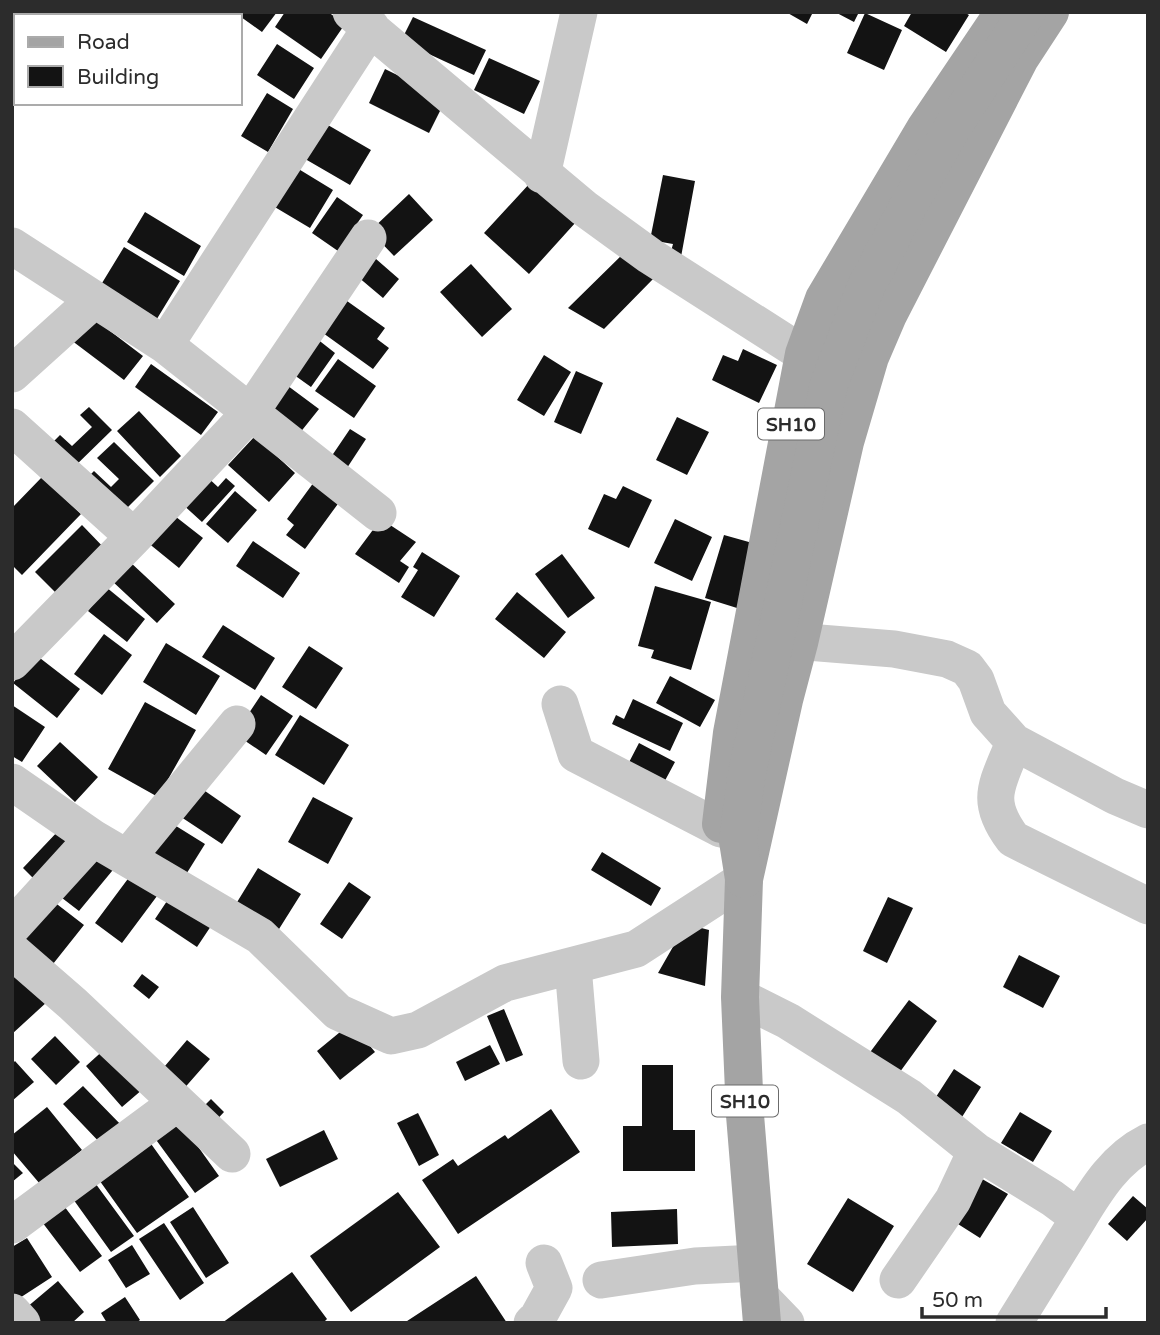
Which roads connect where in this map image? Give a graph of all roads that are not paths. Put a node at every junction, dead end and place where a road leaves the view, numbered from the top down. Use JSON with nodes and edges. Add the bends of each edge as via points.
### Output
{"nodes":[{"id":1,"x":579,"y":12,"type":"edge"},
{"id":2,"x":1004,"y":12,"type":"edge"},
{"id":3,"x":1027,"y":12,"type":"edge"},
{"id":4,"x":1050,"y":12,"type":"edge"},
{"id":5,"x":361,"y":20,"type":"edge"},
{"id":6,"x":542,"y":175,"type":"junction"},
{"id":7,"x":368,"y":238,"type":"dead end"},
{"id":8,"x":12,"y":246,"type":"edge"},
{"id":9,"x":94,"y":300,"type":"junction"},
{"id":10,"x":164,"y":345,"type":"junction"},
{"id":11,"x":804,"y":354,"type":"junction"},
{"id":12,"x":12,"y":374,"type":"edge"},
{"id":13,"x":860,"y":390,"type":"junction"},
{"id":14,"x":250,"y":413,"type":"junction"},
{"id":15,"x":12,"y":428,"type":"edge"},
{"id":16,"x":378,"y":513,"type":"dead end"},
{"id":17,"x":134,"y":537,"type":"junction"},
{"id":18,"x":750,"y":637,"type":"junction"},
{"id":19,"x":799,"y":643,"type":"junction"},
{"id":20,"x":12,"y":662,"type":"edge"},
{"id":21,"x":560,"y":704,"type":"dead end"},
{"id":22,"x":237,"y":724,"type":"dead end"},
{"id":23,"x":1014,"y":742,"type":"junction"},
{"id":24,"x":12,"y":782,"type":"edge"},
{"id":25,"x":1148,"y":810,"type":"edge"},
{"id":26,"x":721,"y":829,"type":"junction"},
{"id":27,"x":93,"y":838,"type":"junction"},
{"id":28,"x":127,"y":858,"type":"junction"},
{"id":29,"x":744,"y":879,"type":"junction"},
{"id":30,"x":1148,"y":906,"type":"edge"},
{"id":31,"x":12,"y":927,"type":"edge"},
{"id":32,"x":12,"y":951,"type":"edge"},
{"id":33,"x":573,"y":966,"type":"junction"},
{"id":34,"x":740,"y":998,"type":"junction"},
{"id":35,"x":581,"y":1061,"type":"dead end"},
{"id":36,"x":177,"y":1103,"type":"junction"},
{"id":37,"x":1148,"y":1142,"type":"edge"},
{"id":38,"x":976,"y":1151,"type":"junction"},
{"id":39,"x":232,"y":1154,"type":"dead end"},
{"id":40,"x":1079,"y":1217,"type":"junction"},
{"id":41,"x":12,"y":1225,"type":"edge"},
{"id":42,"x":544,"y":1263,"type":"dead end"},
{"id":43,"x":601,"y":1280,"type":"dead end"},
{"id":44,"x":898,"y":1280,"type":"dead end"},
{"id":45,"x":760,"y":1293,"type":"edge"},
{"id":46,"x":532,"y":1323,"type":"edge"},
{"id":47,"x":786,"y":1323,"type":"edge"},
{"id":48,"x":1014,"y":1323,"type":"edge"}],
"edges":[{"from":1,"to":6,"type":"street"},
{"from":2,"to":11,"type":"main road","number":"SH10","via":[[925,129],[824,299]]},
{"from":3,"to":29,"type":"main road","bridge":true,"via":[[907,208],[865,289],[829,384],[746,778],[738,841]]},
{"from":4,"to":13,"type":"main road","via":[[1020,58],[894,303]]},
{"from":5,"to":6,"type":"street"},
{"from":5,"to":10,"type":"street"},
{"from":6,"to":11,"type":"street","via":[[650,256]]},
{"from":7,"to":14,"type":"street"},
{"from":8,"to":9,"type":"street"},
{"from":9,"to":10,"type":"street"},
{"from":9,"to":12,"type":"street"},
{"from":10,"to":14,"type":"street"},
{"from":11,"to":13,"type":"street"},
{"from":11,"to":18,"type":"main road","number":"SH10"},
{"from":13,"to":19,"type":"main road"},
{"from":14,"to":16,"type":"street"},
{"from":14,"to":17,"type":"street"},
{"from":15,"to":17,"type":"street"},
{"from":17,"to":20,"type":"street"},
{"from":18,"to":19,"type":"street"},
{"from":18,"to":26,"type":"main road","number":"SH10"},
{"from":19,"to":23,"type":"street","via":[[894,649],[967,667],[988,713]]},
{"from":19,"to":29,"type":"main road"},
{"from":21,"to":26,"type":"street","via":[[576,754]]},
{"from":22,"to":28,"type":"street"},
{"from":23,"to":25,"type":"street"},
{"from":23,"to":30,"type":"street","via":[[994,797],[1000,822],[1013,839]]},
{"from":24,"to":27,"type":"street"},
{"from":26,"to":29,"type":"main road","number":"SH10","via":[[727,856]]},
{"from":27,"to":28,"type":"street"},
{"from":27,"to":31,"type":"street"},
{"from":28,"to":33,"type":"street","via":[[260,936],[338,1012],[391,1036],[418,1030],[505,983]]},
{"from":29,"to":33,"type":"street","via":[[636,949]]},
{"from":29,"to":34,"type":"main road","number":"SH10"},
{"from":32,"to":36,"type":"street"},
{"from":33,"to":35,"type":"street"},
{"from":34,"to":38,"type":"street","via":[[788,1021],[909,1097]]},
{"from":34,"to":45,"type":"main road","number":"SH10"},
{"from":36,"to":39,"type":"street"},
{"from":36,"to":41,"type":"street"},
{"from":37,"to":40,"type":"street","via":[[1118,1163]]},
{"from":38,"to":40,"type":"street"},
{"from":38,"to":44,"type":"street","via":[[953,1200]]},
{"from":40,"to":48,"type":"street"},
{"from":42,"to":46,"type":"street","via":[[554,1289]]},
{"from":43,"to":45,"type":"street","via":[[695,1266]]},
{"from":45,"to":47,"type":"street"}]}
